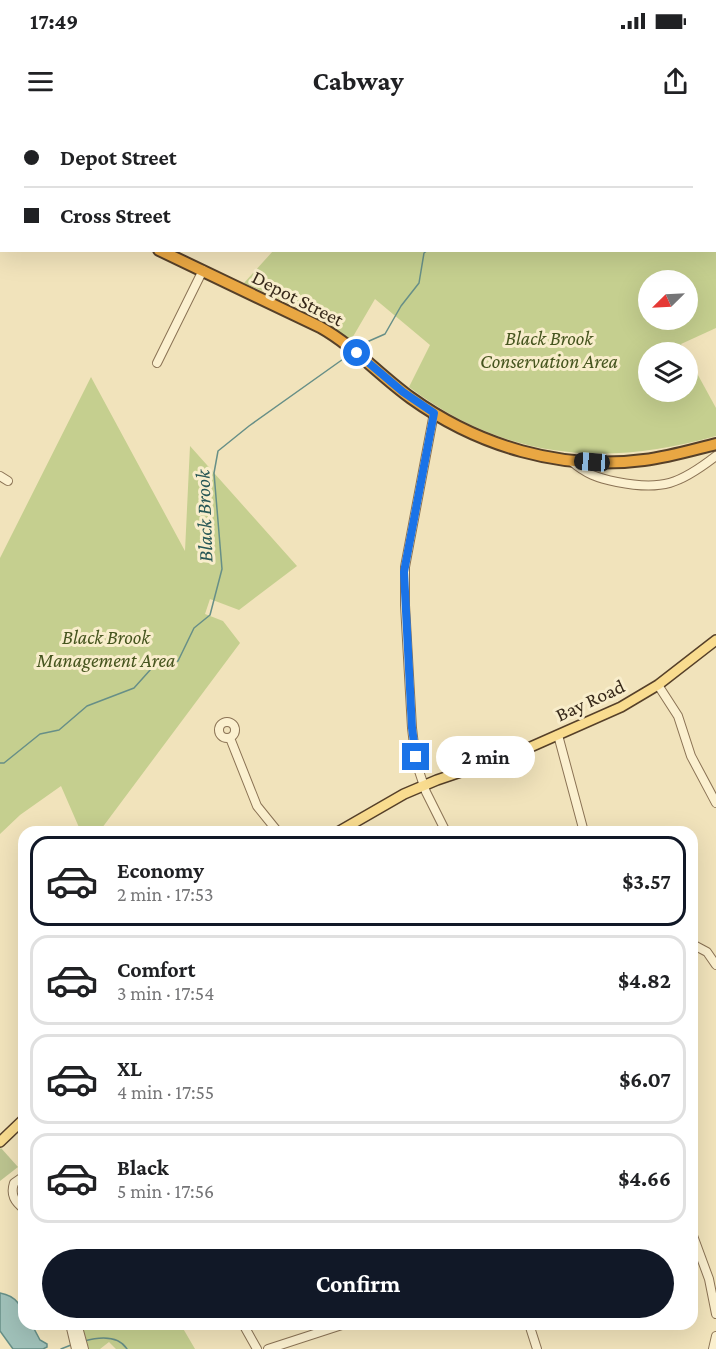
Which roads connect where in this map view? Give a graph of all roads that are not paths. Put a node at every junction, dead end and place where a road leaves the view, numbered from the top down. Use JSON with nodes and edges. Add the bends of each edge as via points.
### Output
{"nodes":[{"id":1,"x":164,"y":252,"type":"edge"},
{"id":2,"x":203,"y":270,"type":"junction"},
{"id":3,"x":157,"y":363,"type":"dead end"},
{"id":4,"x":434,"y":413,"type":"junction"},
{"id":5,"x":716,"y":444,"type":"edge"},
{"id":6,"x":716,"y":456,"type":"edge"},
{"id":7,"x":570,"y":460,"type":"junction"},
{"id":8,"x":0,"y":476,"type":"edge"},
{"id":9,"x":8,"y":481,"type":"dead end"},
{"id":10,"x":716,"y":640,"type":"edge"},
{"id":11,"x":658,"y":685,"type":"junction"},
{"id":12,"x":558,"y":735,"type":"junction"},
{"id":13,"x":230,"y":738,"type":"dead end"},
{"id":14,"x":424,"y":785,"type":"junction"},
{"id":15,"x":716,"y":803,"type":"edge"},
{"id":16,"x":273,"y":826,"type":"edge"},
{"id":17,"x":350,"y":826,"type":"edge"},
{"id":18,"x":443,"y":826,"type":"edge"},
{"id":19,"x":582,"y":826,"type":"edge"},
{"id":20,"x":698,"y":947,"type":"edge"},
{"id":21,"x":716,"y":965,"type":"edge"},
{"id":22,"x":18,"y":1127,"type":"edge"},
{"id":23,"x":0,"y":1142,"type":"edge"},
{"id":24,"x":18,"y":1180,"type":"edge"},
{"id":25,"x":18,"y":1204,"type":"edge"},
{"id":26,"x":698,"y":1249,"type":"edge"},
{"id":27,"x":716,"y":1314,"type":"edge"},
{"id":28,"x":75,"y":1330,"type":"edge"},
{"id":29,"x":246,"y":1330,"type":"edge"},
{"id":30,"x":327,"y":1330,"type":"edge"},
{"id":31,"x":531,"y":1330,"type":"edge"},
{"id":32,"x":76,"y":1334,"type":"junction"},
{"id":33,"x":716,"y":1336,"type":"edge"},
{"id":34,"x":75,"y":1349,"type":"edge"},
{"id":35,"x":84,"y":1349,"type":"edge"},
{"id":36,"x":257,"y":1349,"type":"edge"},
{"id":37,"x":268,"y":1349,"type":"edge"},
{"id":38,"x":537,"y":1349,"type":"edge"},
{"id":39,"x":713,"y":1349,"type":"edge"}],
"edges":[{"from":1,"to":2,"type":"highway","name":"Depot Street"},
{"from":2,"to":3,"type":"street"},
{"from":2,"to":4,"type":"highway","name":"Depot Street","via":[[328,331]]},
{"from":4,"to":7,"type":"highway","name":"Depot Street","via":[[501,445]]},
{"from":4,"to":14,"type":"street","via":[[404,578],[412,738]]},
{"from":5,"to":7,"type":"highway","name":"Depot Street","via":[[644,460]]},
{"from":6,"to":7,"type":"street","via":[[685,477],[646,487],[585,473]]},
{"from":8,"to":9,"type":"street"},
{"from":10,"to":11,"type":"main road","name":"Bay Road"},
{"from":11,"to":12,"type":"main road","name":"Bay Road","via":[[621,707]]},
{"from":11,"to":15,"type":"street","via":[[678,716],[691,756]]},
{"from":12,"to":14,"type":"main road","name":"Bay Road"},
{"from":12,"to":19,"type":"street"},
{"from":13,"to":16,"type":"street","via":[[257,806]]},
{"from":14,"to":17,"type":"main road","name":"Bay Road"},
{"from":14,"to":18,"type":"street"},
{"from":20,"to":21,"type":"street"},
{"from":22,"to":23,"type":"main road"},
{"from":24,"to":25,"type":"street","via":[[12,1193]]},
{"from":26,"to":27,"type":"street"},
{"from":28,"to":32,"type":"street"},
{"from":29,"to":36,"type":"street"},
{"from":30,"to":37,"type":"street"},
{"from":31,"to":38,"type":"street"},
{"from":32,"to":34,"type":"street"},
{"from":32,"to":35,"type":"street"},
{"from":33,"to":39,"type":"street"}]}
